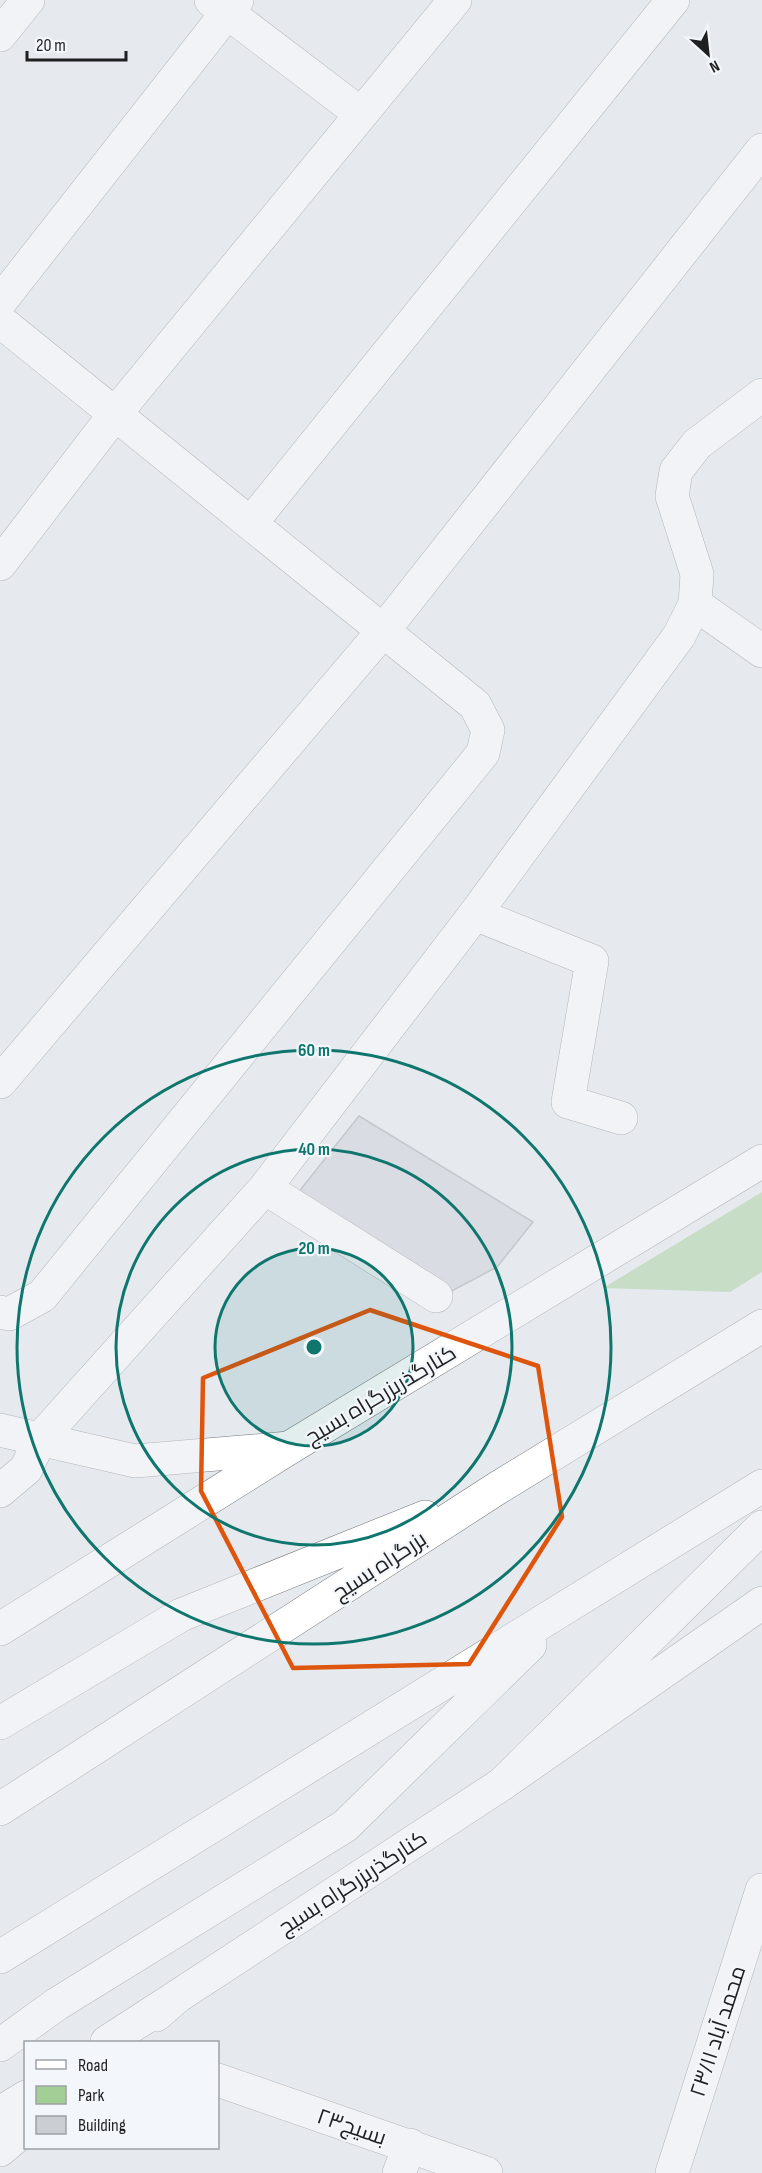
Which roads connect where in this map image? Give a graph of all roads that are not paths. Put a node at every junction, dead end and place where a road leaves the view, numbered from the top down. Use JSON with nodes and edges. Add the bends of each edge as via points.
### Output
{"nodes":[{"id":1,"x":28,"y":0,"type":"edge"},
{"id":2,"x":455,"y":0,"type":"edge"},
{"id":3,"x":673,"y":0,"type":"edge"},
{"id":4,"x":225,"y":4,"type":"edge"},
{"id":5,"x":0,"y":35,"type":"edge"},
{"id":6,"x":361,"y":114,"type":"junction"},
{"id":7,"x":762,"y":150,"type":"edge"},
{"id":8,"x":0,"y":302,"type":"edge"},
{"id":9,"x":0,"y":321,"type":"edge"},
{"id":10,"x":762,"y":395,"type":"edge"},
{"id":11,"x":115,"y":414,"type":"junction"},
{"id":12,"x":250,"y":524,"type":"junction"},
{"id":13,"x":0,"y":564,"type":"edge"},
{"id":14,"x":695,"y":604,"type":"junction"},
{"id":15,"x":383,"y":631,"type":"junction"},
{"id":16,"x":762,"y":651,"type":"edge"},
{"id":17,"x":475,"y":914,"type":"junction"},
{"id":18,"x":0,"y":1082,"type":"edge"},
{"id":19,"x":621,"y":1118,"type":"dead end"},
{"id":20,"x":762,"y":1161,"type":"edge"},
{"id":21,"x":265,"y":1188,"type":"junction"},
{"id":22,"x":436,"y":1296,"type":"dead end"},
{"id":23,"x":0,"y":1312,"type":"edge"},
{"id":24,"x":762,"y":1326,"type":"edge"},
{"id":25,"x":0,"y":1430,"type":"edge"},
{"id":26,"x":40,"y":1439,"type":"junction"},
{"id":27,"x":289,"y":1448,"type":"junction"},
{"id":28,"x":762,"y":1486,"type":"edge"},
{"id":29,"x":496,"y":1489,"type":"junction"},
{"id":30,"x":0,"y":1491,"type":"edge"},
{"id":31,"x":762,"y":1527,"type":"edge"},
{"id":32,"x":762,"y":1603,"type":"edge"},
{"id":33,"x":571,"y":1605,"type":"junction"},
{"id":34,"x":0,"y":1629,"type":"edge"},
{"id":35,"x":0,"y":1723,"type":"edge"},
{"id":36,"x":502,"y":1784,"type":"junction"},
{"id":37,"x":0,"y":1809,"type":"edge"},
{"id":38,"x":762,"y":1890,"type":"edge"},
{"id":39,"x":0,"y":1957,"type":"edge"},
{"id":40,"x":178,"y":1996,"type":"junction"},
{"id":41,"x":110,"y":2041,"type":"edge"},
{"id":42,"x":126,"y":2041,"type":"edge"},
{"id":43,"x":0,"y":2045,"type":"edge"},
{"id":44,"x":219,"y":2080,"type":"edge"},
{"id":45,"x":24,"y":2098,"type":"edge"},
{"id":46,"x":0,"y":2114,"type":"edge"},
{"id":47,"x":24,"y":2130,"type":"edge"},
{"id":48,"x":0,"y":2150,"type":"edge"},
{"id":49,"x":405,"y":2159,"type":"edge"},
{"id":50,"x":486,"y":2173,"type":"edge"},
{"id":51,"x":672,"y":2173,"type":"edge"}],
"edges":[{"from":1,"to":5,"type":"main road"},
{"from":2,"to":6,"type":"main road"},
{"from":3,"to":12,"type":"main road"},
{"from":4,"to":6,"type":"main road"},
{"from":4,"to":8,"type":"main road"},
{"from":6,"to":11,"type":"main road"},
{"from":7,"to":15,"type":"main road"},
{"from":9,"to":11,"type":"main road"},
{"from":10,"to":14,"type":"main road","via":[[697,444],[676,471],[672,496],[697,574]]},
{"from":11,"to":12,"type":"main road"},
{"from":11,"to":13,"type":"main road"},
{"from":12,"to":15,"type":"main road"},
{"from":14,"to":16,"type":"main road"},
{"from":14,"to":17,"type":"main road","via":[[679,636]]},
{"from":15,"to":18,"type":"main road"},
{"from":15,"to":23,"type":"main road","via":[[475,705],[488,729],[483,753],[42,1296],[9,1314]]},
{"from":17,"to":19,"type":"main road","via":[[592,961],[568,1102]]},
{"from":17,"to":21,"type":"main road"},
{"from":20,"to":27,"type":"main road","name":"کنارگذربزرگراه بسیج"},
{"from":21,"to":22,"type":"main road"},
{"from":21,"to":26,"type":"main road"},
{"from":24,"to":29,"type":"main road","name":"بزرگراه بسیج"},
{"from":25,"to":26,"type":"main road"},
{"from":26,"to":27,"type":"main road","via":[[135,1461]]},
{"from":26,"to":30,"type":"main road","via":[[26,1469]]},
{"from":27,"to":34,"type":"main road","name":"کنارگذربزرگراه بسیج"},
{"from":28,"to":33,"type":"main road"},
{"from":29,"to":35,"type":"main road","via":[[181,1615]]},
{"from":29,"to":37,"type":"main road","name":"بزرگراه بسیج"},
{"from":31,"to":36,"type":"main road"},
{"from":32,"to":36,"type":"main road","name":"کنارگذربزرگراه بسیج"},
{"from":33,"to":39,"type":"main road"},
{"from":33,"to":43,"type":"main road","via":[[345,1827],[57,2004]]},
{"from":36,"to":40,"type":"main road","name":"کنارگذربزرگراه بسیج"},
{"from":38,"to":51,"type":"main road","name":"محمد آباد ۲۳/۱۱"},
{"from":40,"to":41,"type":"main road"},
{"from":40,"to":42,"type":"main road","name":"کنارگذربزرگراه بسیج"},
{"from":44,"to":49,"type":"main road","name":"بسیج۲۳"},
{"from":45,"to":46,"type":"main road"},
{"from":47,"to":48,"type":"main road"},
{"from":49,"to":50,"type":"main road","name":"بسیج۲۳"}]}
